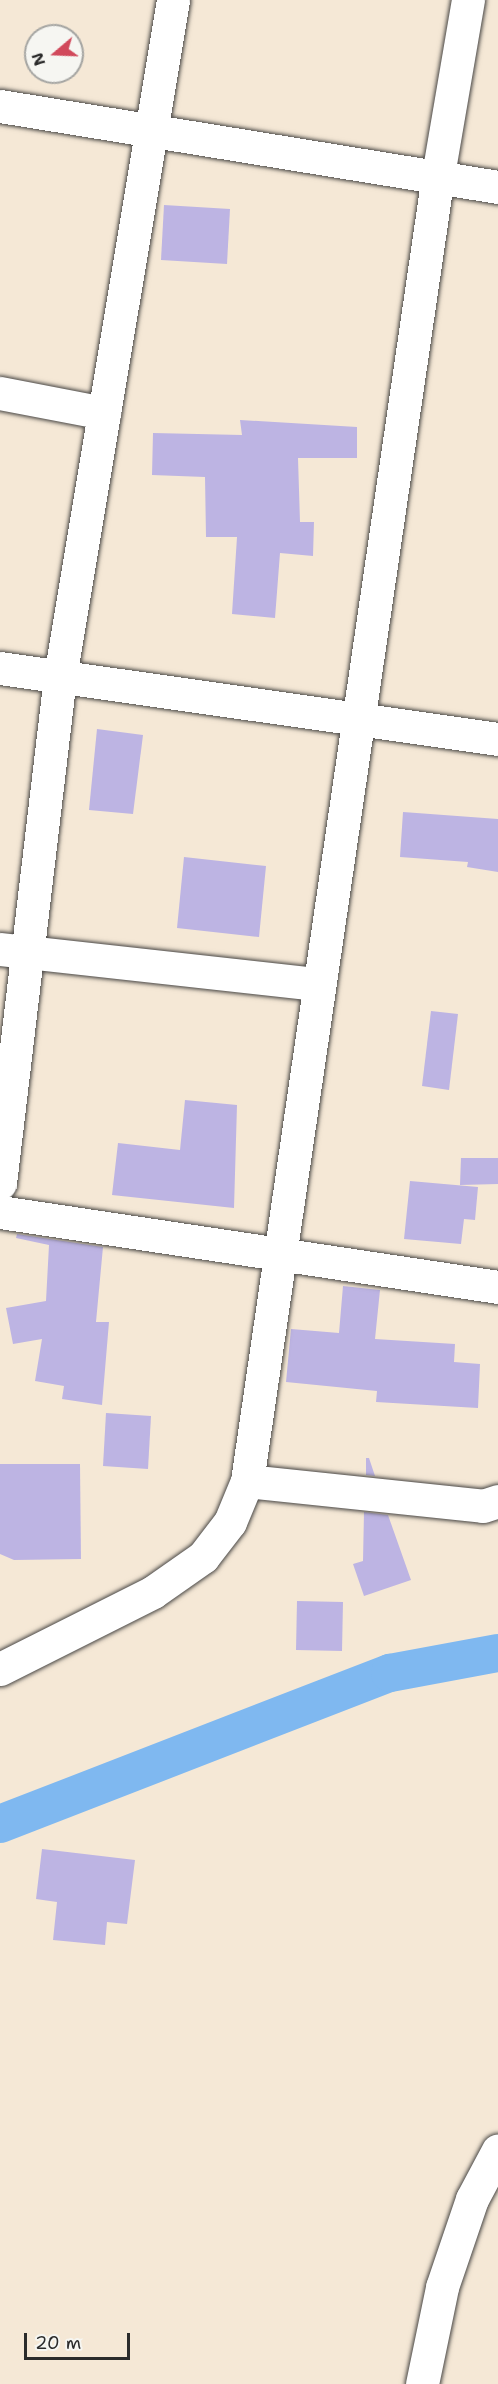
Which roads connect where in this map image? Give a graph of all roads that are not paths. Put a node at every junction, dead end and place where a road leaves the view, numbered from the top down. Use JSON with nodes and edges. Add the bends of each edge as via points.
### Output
{"nodes":[{"id":1,"x":173,"y":0,"type":"edge"},
{"id":2,"x":468,"y":0,"type":"edge"},
{"id":3,"x":0,"y":106,"type":"edge"},
{"id":4,"x":151,"y":132,"type":"junction"},
{"id":5,"x":437,"y":181,"type":"junction"},
{"id":6,"x":498,"y":187,"type":"edge"},
{"id":7,"x":0,"y":393,"type":"edge"},
{"id":8,"x":104,"y":413,"type":"junction"},
{"id":9,"x":0,"y":668,"type":"edge"},
{"id":10,"x":60,"y":677,"type":"junction"},
{"id":11,"x":358,"y":719,"type":"junction"},
{"id":12,"x":498,"y":739,"type":"edge"},
{"id":13,"x":13,"y":951,"type":"edge"},
{"id":14,"x":319,"y":984,"type":"junction"},
{"id":15,"x":0,"y":1183,"type":"edge"},
{"id":16,"x":0,"y":1212,"type":"edge"},
{"id":17,"x":279,"y":1257,"type":"junction"},
{"id":18,"x":498,"y":1287,"type":"edge"},
{"id":19,"x":247,"y":1481,"type":"junction"},
{"id":20,"x":498,"y":1501,"type":"edge"},
{"id":21,"x":0,"y":1669,"type":"edge"},
{"id":22,"x":498,"y":2150,"type":"edge"},
{"id":23,"x":422,"y":2384,"type":"edge"}],
"edges":[{"from":1,"to":4,"type":"street"},
{"from":2,"to":5,"type":"street"},
{"from":3,"to":4,"type":"street"},
{"from":4,"to":5,"type":"street"},
{"from":4,"to":8,"type":"street"},
{"from":5,"to":6,"type":"street"},
{"from":5,"to":11,"type":"street"},
{"from":7,"to":8,"type":"street"},
{"from":8,"to":10,"type":"street"},
{"from":9,"to":10,"type":"street"},
{"from":10,"to":11,"type":"street"},
{"from":10,"to":13,"type":"street"},
{"from":11,"to":12,"type":"street"},
{"from":11,"to":14,"type":"street"},
{"from":13,"to":14,"type":"street"},
{"from":13,"to":15,"type":"street"},
{"from":14,"to":17,"type":"street"},
{"from":16,"to":17,"type":"street"},
{"from":17,"to":18,"type":"street"},
{"from":17,"to":19,"type":"street"},
{"from":19,"to":20,"type":"street","via":[[483,1506]]},
{"from":19,"to":21,"type":"street","via":[[230,1522],[203,1557],[115,1613]]},
{"from":22,"to":23,"type":"street","via":[[472,2199],[442,2287]]}]}
